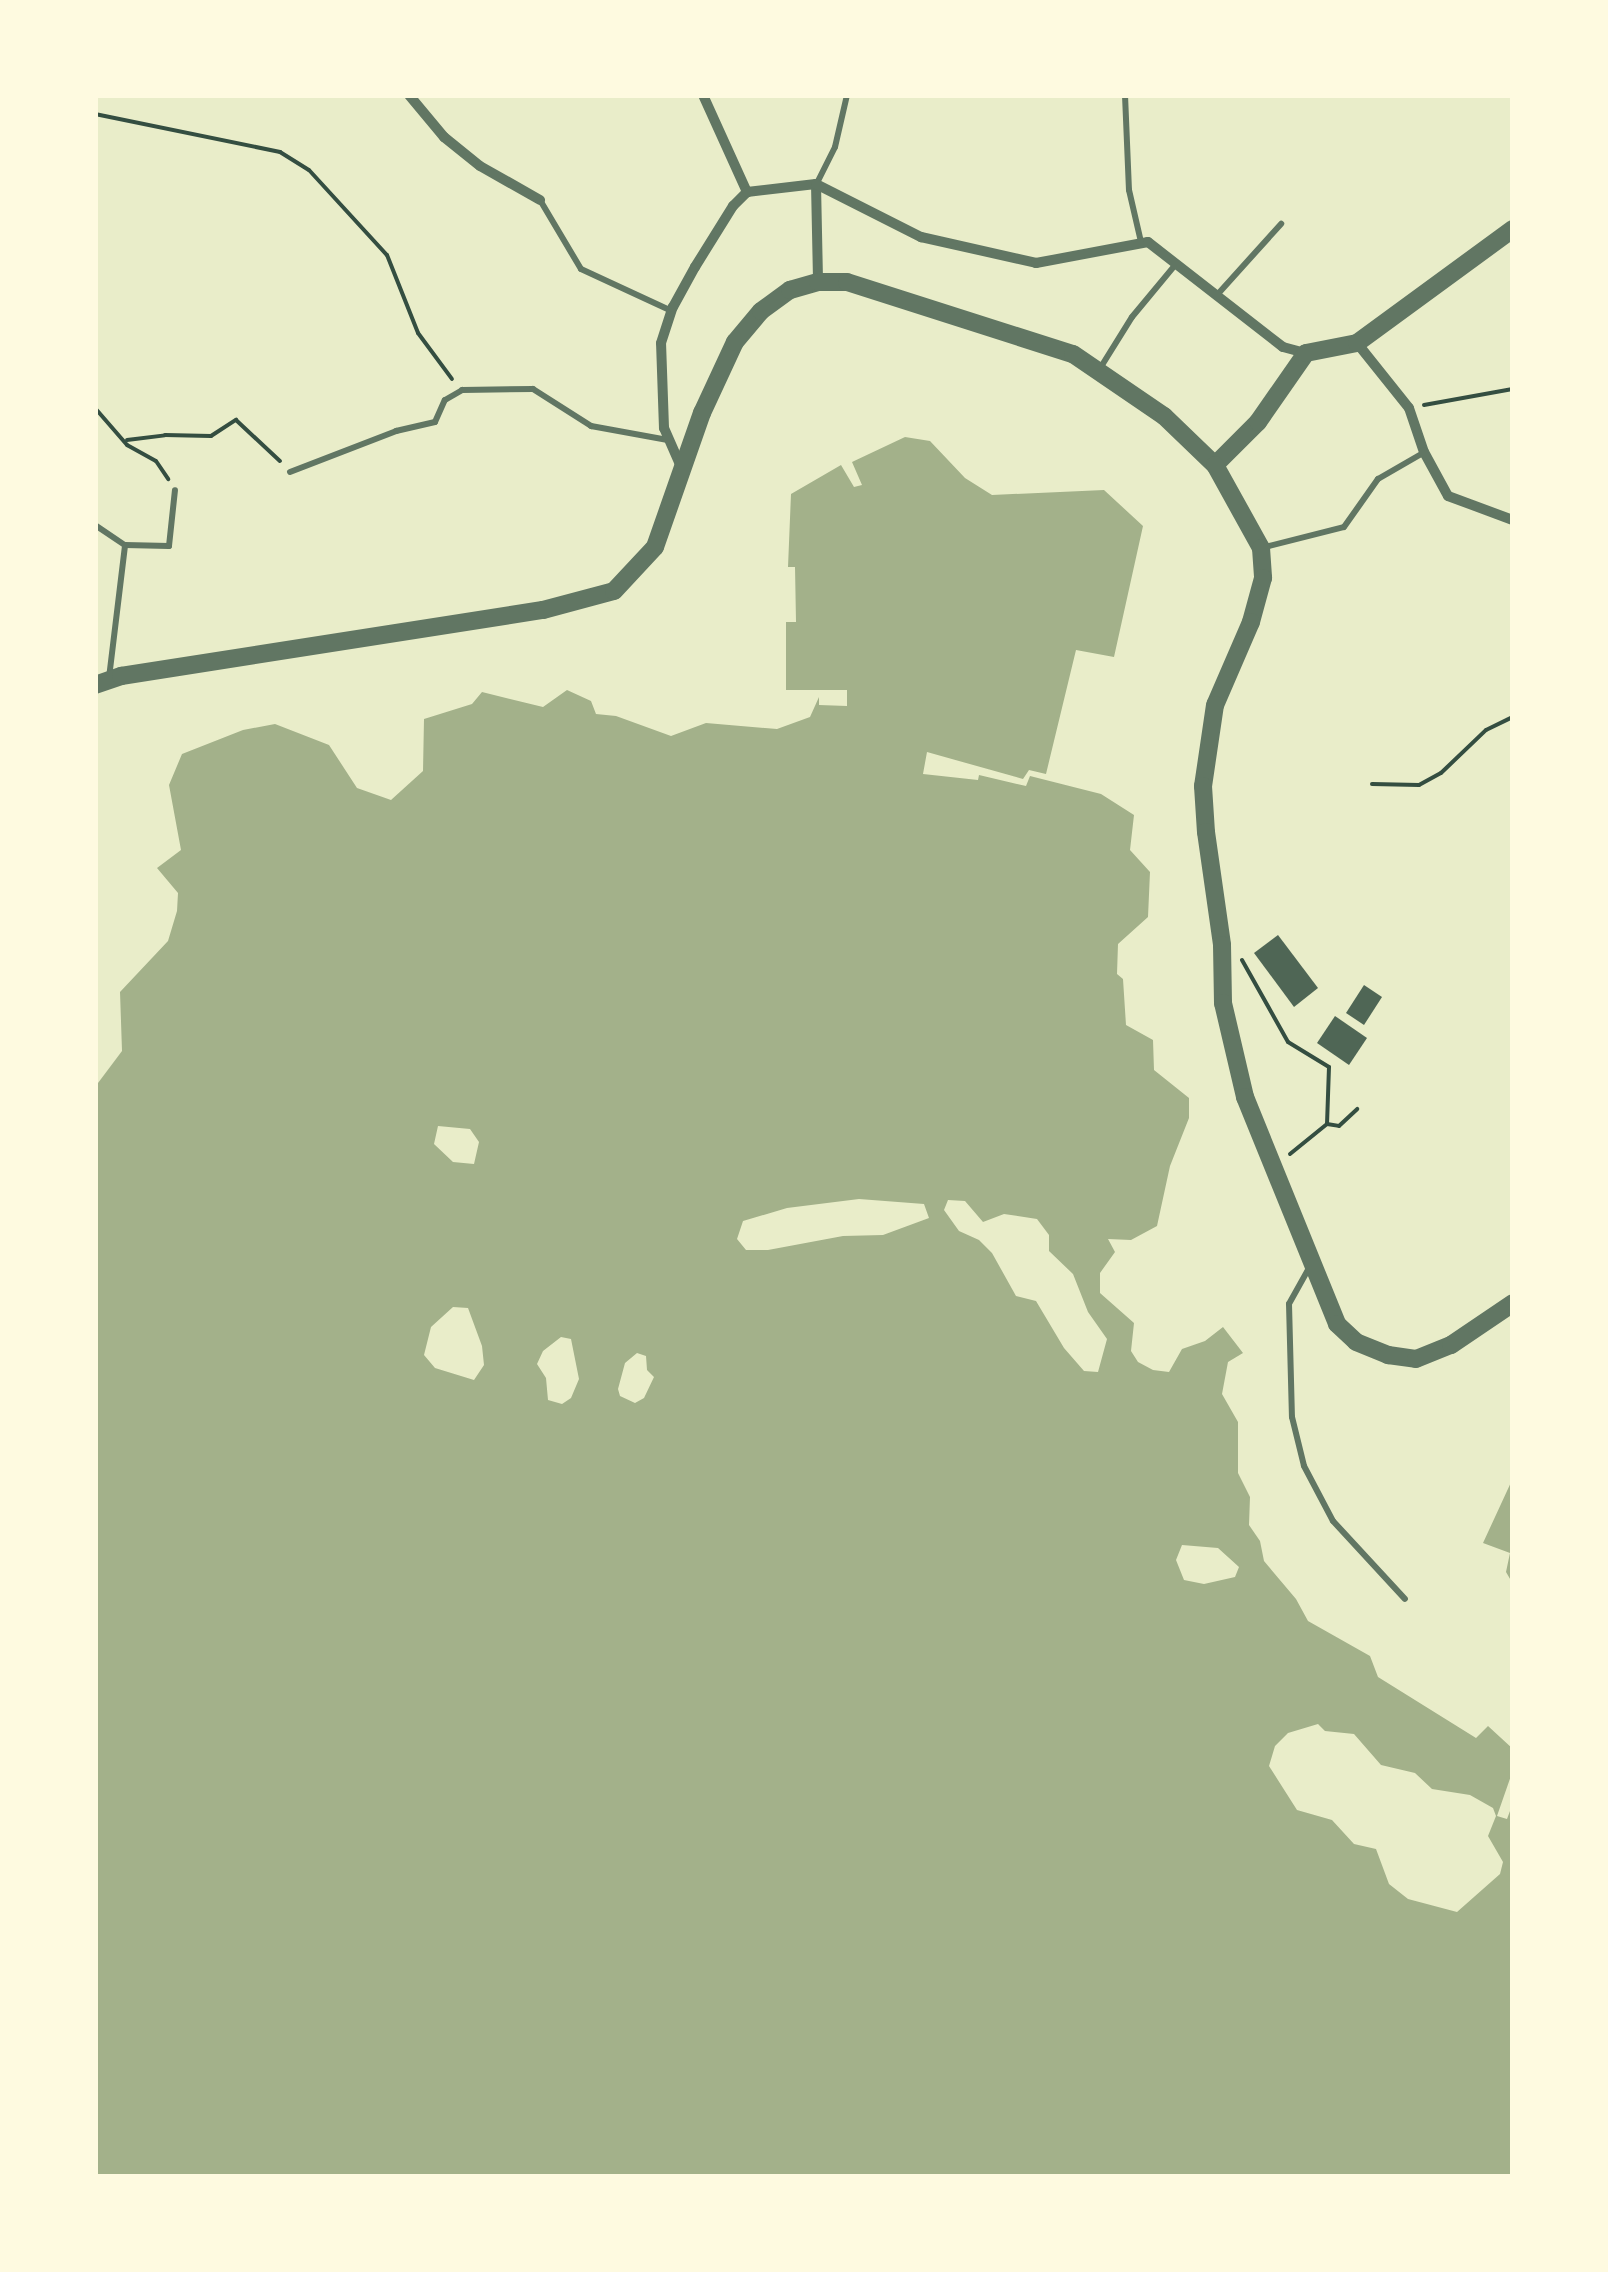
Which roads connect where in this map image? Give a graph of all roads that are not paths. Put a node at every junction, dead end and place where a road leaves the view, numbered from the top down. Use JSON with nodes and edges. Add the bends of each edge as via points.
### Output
{"nodes":[{"id":1,"x":409,"y":95,"type":"edge"},
{"id":2,"x":704,"y":95,"type":"edge"},
{"id":3,"x":847,"y":95,"type":"edge"},
{"id":4,"x":1125,"y":95,"type":"edge"},
{"id":5,"x":816,"y":184,"type":"junction"},
{"id":6,"x":747,"y":192,"type":"junction"},
{"id":7,"x":540,"y":200,"type":"joint"},
{"id":8,"x":1281,"y":224,"type":"dead end"},
{"id":9,"x":1513,"y":229,"type":"edge"},
{"id":10,"x":1141,"y":242,"type":"junction"},
{"id":11,"x":1176,"y":264,"type":"junction"},
{"id":12,"x":818,"y":282,"type":"junction"},
{"id":13,"x":1216,"y":296,"type":"junction"},
{"id":14,"x":672,"y":311,"type":"junction"},
{"id":15,"x":1357,"y":343,"type":"junction"},
{"id":16,"x":1306,"y":353,"type":"junction"},
{"id":17,"x":1098,"y":371,"type":"junction"},
{"id":18,"x":669,"y":440,"type":"junction"},
{"id":19,"x":1424,"y":452,"type":"junction"},
{"id":20,"x":1215,"y":465,"type":"junction"},
{"id":21,"x":682,"y":470,"type":"junction"},
{"id":22,"x":290,"y":472,"type":"road end"},
{"id":23,"x":175,"y":490,"type":"road end"},
{"id":24,"x":1513,"y":520,"type":"edge"},
{"id":25,"x":95,"y":525,"type":"edge"},
{"id":26,"x":126,"y":545,"type":"junction"},
{"id":27,"x":1260,"y":548,"type":"junction"},
{"id":28,"x":102,"y":682,"type":"edge"},
{"id":29,"x":1311,"y":1267,"type":"junction"},
{"id":30,"x":1513,"y":1303,"type":"edge"},
{"id":31,"x":1405,"y":1599,"type":"dead end"}],
"edges":[{"from":1,"to":7,"type":"street","via":[[444,138]]},
{"from":2,"to":6,"type":"street"},
{"from":3,"to":5,"type":"lane","via":[[835,147]]},
{"from":4,"to":10,"type":"lane","via":[[1130,190]]},
{"from":5,"to":6,"type":"street"},
{"from":5,"to":10,"type":"street","via":[[921,237],[1036,263]]},
{"from":5,"to":12,"type":"street"},
{"from":6,"to":14,"type":"street","via":[[732,206]]},
{"from":7,"to":14,"type":"lane","via":[[581,269]]},
{"from":8,"to":13,"type":"lane"},
{"from":9,"to":15,"type":"street"},
{"from":10,"to":11,"type":"street"},
{"from":11,"to":13,"type":"street"},
{"from":11,"to":17,"type":"lane"},
{"from":12,"to":17,"type":"street","via":[[848,282],[1034,340]]},
{"from":12,"to":21,"type":"street","via":[[790,290],[735,342]]},
{"from":13,"to":16,"type":"street","via":[[1283,347]]},
{"from":14,"to":18,"type":"street","via":[[661,344]]},
{"from":15,"to":16,"type":"street"},
{"from":15,"to":19,"type":"street","via":[[1409,408]]},
{"from":16,"to":20,"type":"street","via":[[1258,422]]},
{"from":17,"to":20,"type":"street","via":[[1164,416]]},
{"from":18,"to":21,"type":"street"},
{"from":18,"to":22,"type":"lane","via":[[591,426],[533,390],[462,390],[445,400],[435,422]]},
{"from":19,"to":24,"type":"street","via":[[1448,496]]},
{"from":19,"to":27,"type":"lane","via":[[1378,478],[1344,527]]},
{"from":20,"to":27,"type":"street"},
{"from":21,"to":28,"type":"street","via":[[655,547],[614,590],[543,610]]},
{"from":23,"to":26,"type":"lane","via":[[169,546]]},
{"from":25,"to":26,"type":"lane"},
{"from":26,"to":28,"type":"lane"},
{"from":27,"to":29,"type":"street","via":[[1263,578],[1215,706],[1203,786],[1223,1003],[1245,1097]]},
{"from":29,"to":30,"type":"street","via":[[1337,1324],[1356,1342],[1416,1359],[1451,1345]]},
{"from":29,"to":31,"type":"lane","via":[[1290,1304],[1292,1417],[1304,1466],[1333,1521]]}]}
